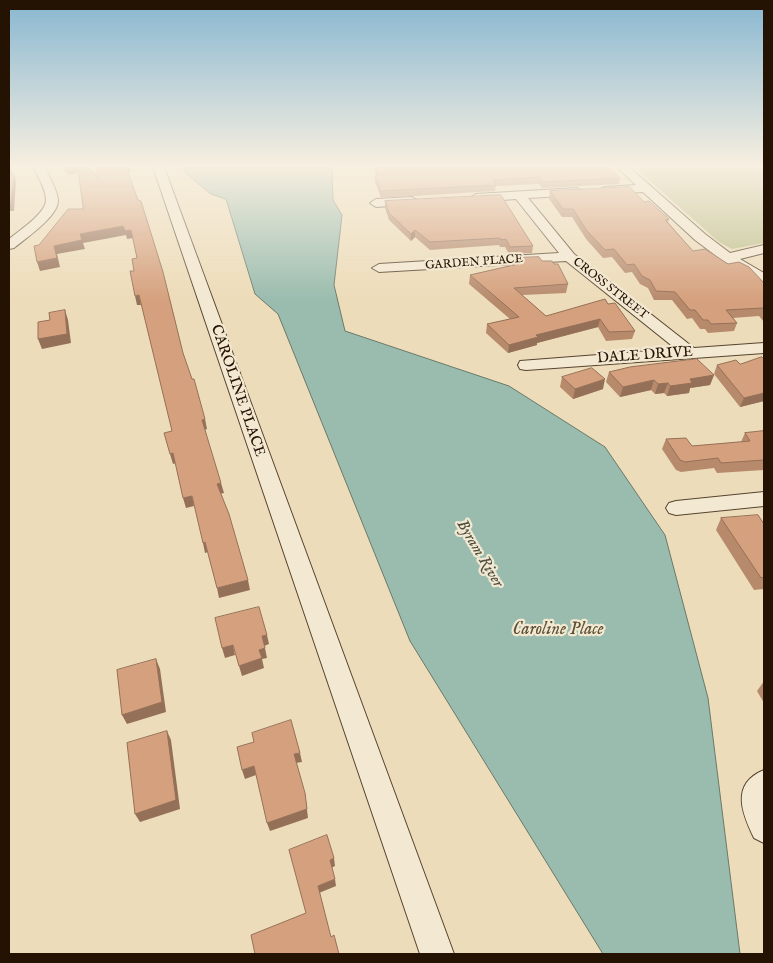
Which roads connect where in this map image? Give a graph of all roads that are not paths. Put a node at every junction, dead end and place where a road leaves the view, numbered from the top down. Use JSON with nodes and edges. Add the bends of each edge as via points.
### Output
{"nodes":[{"id":1,"x":47,"y":212,"type":"edge"},
{"id":2,"x":174,"y":212,"type":"edge"},
{"id":3,"x":532,"y":212,"type":"edge"},
{"id":4,"x":672,"y":212,"type":"edge"},
{"id":5,"x":9,"y":245,"type":"edge"},
{"id":6,"x":764,"y":249,"type":"edge"},
{"id":7,"x":569,"y":257,"type":"junction"},
{"id":8,"x":728,"y":258,"type":"junction"},
{"id":9,"x":379,"y":268,"type":"dead end"},
{"id":10,"x":764,"y":280,"type":"edge"},
{"id":11,"x":764,"y":348,"type":"edge"},
{"id":12,"x":689,"y":352,"type":"junction"},
{"id":13,"x":526,"y":365,"type":"dead end"},
{"id":14,"x":764,"y":499,"type":"edge"},
{"id":15,"x":676,"y":508,"type":"dead end"},
{"id":16,"x":760,"y":788,"type":"edge"},
{"id":17,"x":764,"y":828,"type":"edge"},
{"id":18,"x":437,"y":954,"type":"edge"}],
"edges":[{"from":1,"to":5,"type":"street"},
{"from":2,"to":18,"type":"street","name":"CAROLINE PLACE"},
{"from":3,"to":7,"type":"street","name":"CROSS STREET"},
{"from":4,"to":8,"type":"street"},
{"from":6,"to":8,"type":"street"},
{"from":7,"to":9,"type":"street","name":"GARDEN PLACE"},
{"from":7,"to":12,"type":"street","name":"CROSS STREET"},
{"from":8,"to":10,"type":"street"},
{"from":11,"to":12,"type":"street","name":"DALE DRIVE"},
{"from":12,"to":13,"type":"street","name":"DALE DRIVE"},
{"from":14,"to":15,"type":"street"},
{"from":16,"to":17,"type":"street","via":[[754,806]]}]}
